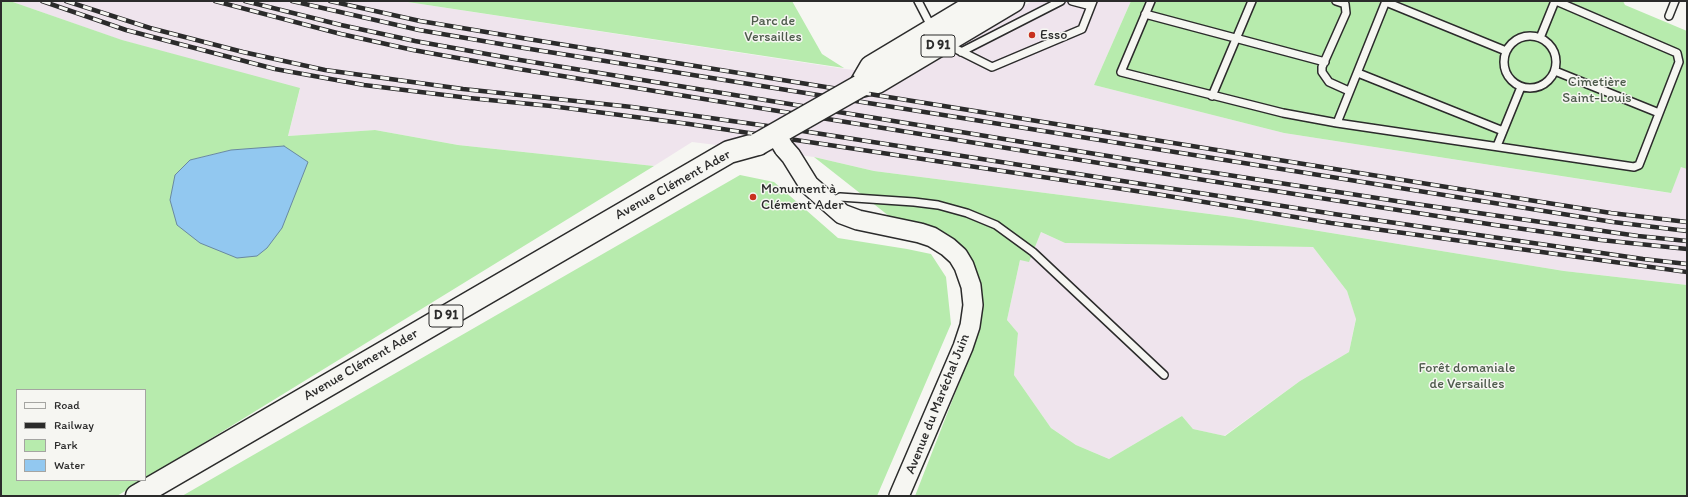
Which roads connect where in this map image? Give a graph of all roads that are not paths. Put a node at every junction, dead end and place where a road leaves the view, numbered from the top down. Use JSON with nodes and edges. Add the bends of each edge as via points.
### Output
{"nodes":[{"id":1,"x":918,"y":1,"type":"edge"},
{"id":2,"x":981,"y":1,"type":"edge"},
{"id":3,"x":1013,"y":1,"type":"edge"},
{"id":4,"x":1061,"y":1,"type":"edge"},
{"id":5,"x":1072,"y":1,"type":"edge"},
{"id":6,"x":1151,"y":1,"type":"edge"},
{"id":7,"x":1252,"y":1,"type":"edge"},
{"id":8,"x":1336,"y":1,"type":"edge"},
{"id":9,"x":1386,"y":1,"type":"edge"},
{"id":10,"x":1556,"y":1,"type":"edge"},
{"id":11,"x":1675,"y":1,"type":"edge"},
{"id":12,"x":1092,"y":4,"type":"edge"},
{"id":13,"x":1145,"y":14,"type":"junction"},
{"id":14,"x":1669,"y":16,"type":"dead end"},
{"id":15,"x":1237,"y":38,"type":"junction"},
{"id":16,"x":1540,"y":38,"type":"junction"},
{"id":17,"x":944,"y":42,"type":"junction"},
{"id":18,"x":1506,"y":51,"type":"junction"},
{"id":19,"x":1325,"y":62,"type":"junction"},
{"id":20,"x":1555,"y":71,"type":"junction"},
{"id":21,"x":1358,"y":73,"type":"junction"},
{"id":22,"x":1521,"y":87,"type":"junction"},
{"id":23,"x":1349,"y":91,"type":"junction"},
{"id":24,"x":1212,"y":96,"type":"junction"},
{"id":25,"x":1659,"y":113,"type":"junction"},
{"id":26,"x":1336,"y":122,"type":"junction"},
{"id":27,"x":1503,"y":131,"type":"junction"},
{"id":28,"x":773,"y":142,"type":"junction"},
{"id":29,"x":1497,"y":146,"type":"junction"},
{"id":30,"x":829,"y":203,"type":"junction"},
{"id":31,"x":1164,"y":375,"type":"dead end"},
{"id":32,"x":137,"y":496,"type":"edge"},
{"id":33,"x":164,"y":496,"type":"edge"},
{"id":34,"x":899,"y":496,"type":"edge"}],
"edges":[{"from":1,"to":17,"type":"lane"},
{"from":2,"to":17,"type":"main road","number":"D 91"},
{"from":3,"to":17,"type":"main road","number":"D 91"},
{"from":4,"to":17,"type":"lane"},
{"from":5,"to":12,"type":"lane"},
{"from":6,"to":13,"type":"lane"},
{"from":7,"to":15,"type":"lane"},
{"from":8,"to":19,"type":"lane","via":[[1345,4],[1346,13]]},
{"from":9,"to":18,"type":"lane"},
{"from":9,"to":21,"type":"lane"},
{"from":10,"to":16,"type":"lane"},
{"from":10,"to":25,"type":"lane","via":[[1677,53],[1679,62]]},
{"from":11,"to":14,"type":"lane"},
{"from":12,"to":17,"type":"lane","via":[[1082,29],[992,67]]},
{"from":13,"to":15,"type":"lane"},
{"from":13,"to":24,"type":"lane","via":[[1121,72]]},
{"from":15,"to":19,"type":"lane"},
{"from":15,"to":24,"type":"lane"},
{"from":16,"to":18,"type":"lane","via":[[1521,38],[1512,43]]},
{"from":16,"to":20,"type":"lane","via":[[1554,51]]},
{"from":17,"to":28,"type":"main road","number":"D 91","bridge":true,"via":[[877,82],[860,86]]},
{"from":18,"to":22,"type":"lane","via":[[1504,67],[1513,82]]},
{"from":19,"to":23,"type":"lane","via":[[1322,72],[1325,78]]},
{"from":20,"to":22,"type":"lane","via":[[1541,86]]},
{"from":20,"to":25,"type":"lane"},
{"from":21,"to":23,"type":"lane"},
{"from":21,"to":27,"type":"lane"},
{"from":22,"to":27,"type":"lane"},
{"from":23,"to":26,"type":"lane"},
{"from":24,"to":26,"type":"lane","via":[[1283,113]]},
{"from":25,"to":29,"type":"lane","via":[[1641,164],[1637,167]]},
{"from":26,"to":29,"type":"lane"},
{"from":27,"to":29,"type":"lane"},
{"from":28,"to":30,"type":"street","name":"Avenue du Maréchal Juin","via":[[791,156],[809,185]]},
{"from":28,"to":32,"type":"main road","name":"Avenue Clément Ader","number":"D 91","via":[[729,152]]},
{"from":28,"to":33,"type":"main road","name":"Avenue Clément Ader","number":"D 91","via":[[713,173]]},
{"from":30,"to":31,"type":"lane","via":[[840,197],[938,205],[996,225],[1033,252]]},
{"from":30,"to":34,"type":"street","name":"Avenue du Maréchal Juin","via":[[842,214],[858,220],[920,233],[940,242],[958,256],[971,286],[973,306],[963,348]]}]}
